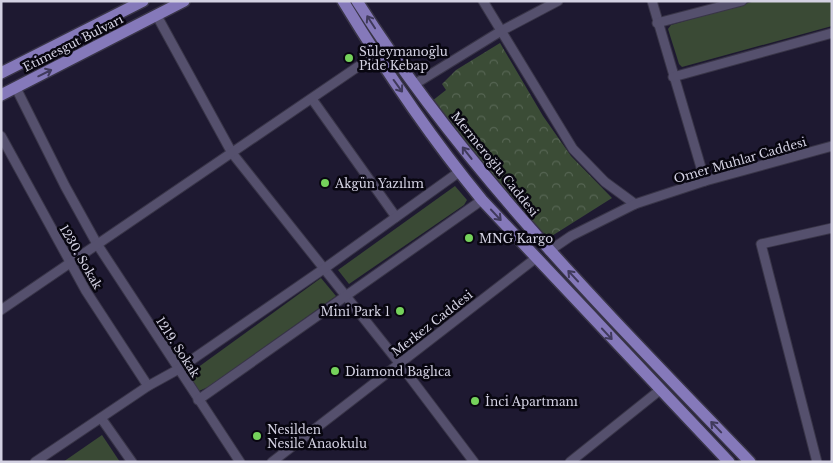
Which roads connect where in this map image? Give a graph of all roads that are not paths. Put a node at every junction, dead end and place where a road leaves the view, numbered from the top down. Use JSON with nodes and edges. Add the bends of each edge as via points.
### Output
{"nodes":[{"id":1,"x":144,"y":1,"type":"edge"},
{"id":2,"x":184,"y":1,"type":"edge"},
{"id":3,"x":343,"y":1,"type":"edge"},
{"id":4,"x":357,"y":1,"type":"edge"},
{"id":5,"x":483,"y":1,"type":"edge"},
{"id":6,"x":558,"y":1,"type":"edge"},
{"id":7,"x":652,"y":1,"type":"edge"},
{"id":8,"x":742,"y":1,"type":"edge"},
{"id":9,"x":157,"y":16,"type":"junction"},
{"id":10,"x":658,"y":23,"type":"junction"},
{"id":11,"x":500,"y":31,"type":"junction"},
{"id":12,"x":832,"y":34,"type":"edge"},
{"id":13,"x":375,"y":55,"type":"junction"},
{"id":14,"x":1,"y":73,"type":"edge"},
{"id":15,"x":673,"y":77,"type":"junction"},
{"id":16,"x":414,"y":84,"type":"junction"},
{"id":17,"x":16,"y":88,"type":"junction"},
{"id":18,"x":1,"y":95,"type":"edge"},
{"id":19,"x":312,"y":99,"type":"junction"},
{"id":20,"x":1,"y":136,"type":"edge"},
{"id":21,"x":832,"y":146,"type":"edge"},
{"id":22,"x":232,"y":153,"type":"junction"},
{"id":23,"x":459,"y":172,"type":"junction"},
{"id":24,"x":705,"y":181,"type":"junction"},
{"id":25,"x":482,"y":200,"type":"junction"},
{"id":26,"x":635,"y":204,"type":"junction"},
{"id":27,"x":396,"y":217,"type":"junction"},
{"id":28,"x":832,"y":228,"type":"edge"},
{"id":29,"x":97,"y":244,"type":"junction"},
{"id":30,"x":549,"y":251,"type":"junction"},
{"id":31,"x":536,"y":258,"type":"junction"},
{"id":32,"x":69,"y":262,"type":"junction"},
{"id":33,"x":325,"y":268,"type":"junction"},
{"id":34,"x":346,"y":296,"type":"junction"},
{"id":35,"x":1,"y":310,"type":"edge"},
{"id":36,"x":400,"y":364,"type":"junction"},
{"id":37,"x":178,"y":370,"type":"junction"},
{"id":38,"x":148,"y":386,"type":"junction"},
{"id":39,"x":660,"y":390,"type":"junction"},
{"id":40,"x":198,"y":400,"type":"junction"},
{"id":41,"x":101,"y":418,"type":"junction"},
{"id":42,"x":130,"y":461,"type":"edge"},
{"id":43,"x":35,"y":462,"type":"edge"},
{"id":44,"x":240,"y":462,"type":"edge"},
{"id":45,"x":272,"y":462,"type":"edge"},
{"id":46,"x":474,"y":462,"type":"edge"},
{"id":47,"x":570,"y":462,"type":"edge"},
{"id":48,"x":729,"y":462,"type":"edge"},
{"id":49,"x":750,"y":462,"type":"edge"},
{"id":50,"x":817,"y":462,"type":"edge"}],
"edges":[{"from":1,"to":14,"type":"main road","name":"Etimesgut Bulvarı"},
{"from":2,"to":9,"type":"main road","name":"Etimesgut Bulvarı"},
{"from":3,"to":13,"type":"main road"},
{"from":16,"to":4,"type":"main road","name":"Mermeroğlu Caddesi","one_way":true},
{"from":5,"to":11,"type":"street"},
{"from":6,"to":11,"type":"street"},
{"from":7,"to":10,"type":"street"},
{"from":8,"to":10,"type":"street"},
{"from":17,"to":9,"type":"main road","name":"Etimesgut Bulvarı","one_way":true},
{"from":9,"to":22,"type":"street"},
{"from":10,"to":15,"type":"street"},
{"from":11,"to":16,"type":"street"},
{"from":11,"to":26,"type":"street","via":[[573,149],[605,182]]},
{"from":12,"to":15,"type":"street"},
{"from":13,"to":19,"type":"street"},
{"from":13,"to":23,"type":"main road","one_way":true},
{"from":15,"to":24,"type":"street"},
{"from":30,"to":16,"type":"main road","name":"Mermeroğlu Caddesi","one_way":true,"via":[[468,156]]},
{"from":17,"to":18,"type":"main road","name":"Etimesgut Bulvarı"},
{"from":17,"to":29,"type":"street","name":"1219. Sokak"},
{"from":19,"to":22,"type":"street"},
{"from":19,"to":27,"type":"street"},
{"from":20,"to":32,"type":"street","name":"1230. Sokak"},
{"from":21,"to":24,"type":"street","name":"Omer Muhlar Caddesi"},
{"from":22,"to":29,"type":"street"},
{"from":22,"to":33,"type":"street"},
{"from":23,"to":25,"type":"main road"},
{"from":23,"to":27,"type":"street"},
{"from":24,"to":26,"type":"street","name":"Omer Muhlar Caddesi"},
{"from":25,"to":31,"type":"main road","one_way":true},
{"from":25,"to":34,"type":"street"},
{"from":26,"to":30,"type":"street","name":"Omer Muhlar Caddesi","via":[[571,236]]},
{"from":27,"to":33,"type":"street"},
{"from":28,"to":50,"type":"street","via":[[761,244]]},
{"from":29,"to":32,"type":"street"},
{"from":29,"to":37,"type":"street","name":"1219. Sokak"},
{"from":49,"to":30,"type":"main road","name":"Mermeroğlu Caddesi","one_way":true},
{"from":31,"to":36,"type":"street","name":"Merkez Caddesi"},
{"from":31,"to":39,"type":"main road","one_way":true},
{"from":32,"to":35,"type":"street"},
{"from":32,"to":38,"type":"street","name":"1230. Sokak"},
{"from":33,"to":34,"type":"street"},
{"from":33,"to":37,"type":"street"},
{"from":34,"to":36,"type":"street"},
{"from":34,"to":40,"type":"street"},
{"from":36,"to":45,"type":"street","name":"Merkez Caddesi"},
{"from":36,"to":46,"type":"street"},
{"from":37,"to":38,"type":"street"},
{"from":37,"to":40,"type":"street","name":"1219. Sokak"},
{"from":38,"to":41,"type":"street"},
{"from":39,"to":47,"type":"street"},
{"from":39,"to":48,"type":"main road"},
{"from":40,"to":44,"type":"street","name":"1219. Sokak"},
{"from":41,"to":42,"type":"street"},
{"from":41,"to":43,"type":"street"}]}
